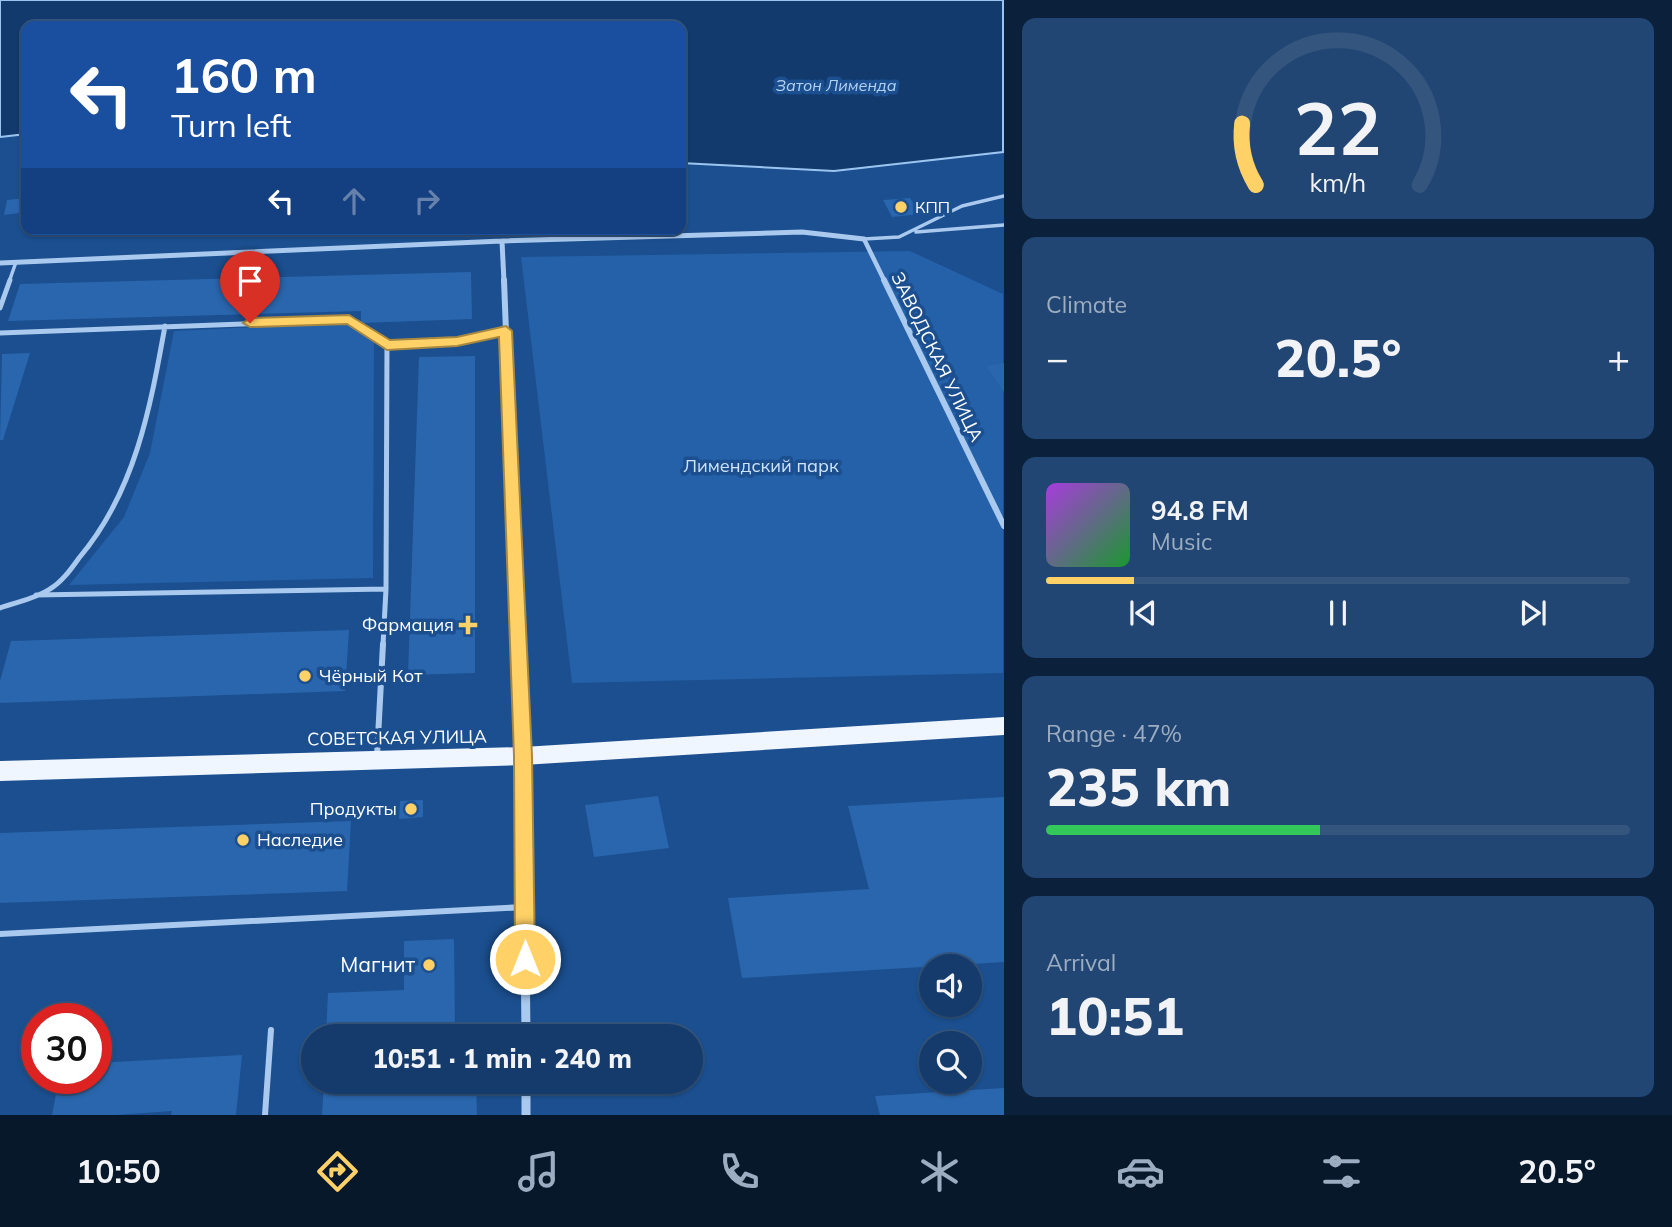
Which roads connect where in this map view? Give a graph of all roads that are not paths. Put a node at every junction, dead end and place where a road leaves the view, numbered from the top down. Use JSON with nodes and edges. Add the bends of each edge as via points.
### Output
{"nodes":[{"id":1,"x":1003,"y":197,"type":"edge"},
{"id":2,"x":1003,"y":225,"type":"edge"},
{"id":3,"x":913,"y":232,"type":"junction"},
{"id":4,"x":864,"y":239,"type":"junction"},
{"id":5,"x":502,"y":241,"type":"junction"},
{"id":6,"x":16,"y":262,"type":"junction"},
{"id":7,"x":0,"y":263,"type":"edge"},
{"id":8,"x":0,"y":308,"type":"edge"},
{"id":9,"x":165,"y":326,"type":"junction"},
{"id":10,"x":506,"y":331,"type":"junction"},
{"id":11,"x":0,"y":333,"type":"edge"},
{"id":12,"x":387,"y":345,"type":"junction"},
{"id":13,"x":1003,"y":526,"type":"edge"},
{"id":14,"x":386,"y":589,"type":"junction"},
{"id":15,"x":36,"y":595,"type":"junction"},
{"id":16,"x":0,"y":608,"type":"edge"},
{"id":17,"x":1003,"y":726,"type":"edge"},
{"id":18,"x":523,"y":756,"type":"junction"},
{"id":19,"x":377,"y":759,"type":"junction"},
{"id":20,"x":0,"y":771,"type":"edge"},
{"id":21,"x":525,"y":907,"type":"junction"},
{"id":22,"x":0,"y":934,"type":"edge"},
{"id":23,"x":526,"y":1024,"type":"edge"},
{"id":24,"x":271,"y":1030,"type":"dead end"},
{"id":25,"x":526,"y":1094,"type":"edge"},
{"id":26,"x":265,"y":1115,"type":"edge"},
{"id":27,"x":526,"y":1115,"type":"edge"}],
"edges":[{"from":1,"to":3,"type":"lane","via":[[953,210]]},
{"from":2,"to":3,"type":"lane"},
{"from":3,"to":4,"type":"lane"},
{"from":4,"to":5,"type":"street","via":[[802,232]]},
{"from":4,"to":13,"type":"street","name":"ЗАВОДСКАЯ УЛИЦА"},
{"from":5,"to":6,"type":"street"},
{"from":5,"to":10,"type":"street"},
{"from":6,"to":7,"type":"street"},
{"from":6,"to":8,"type":"lane"},
{"from":9,"to":11,"type":"lane"},
{"from":9,"to":12,"type":"lane","via":[[349,320]]},
{"from":9,"to":15,"type":"lane","via":[[145,421],[120,501],[90,548],[51,589]]},
{"from":10,"to":12,"type":"lane","via":[[457,341]]},
{"from":10,"to":18,"type":"street"},
{"from":12,"to":14,"type":"lane"},
{"from":14,"to":15,"type":"lane"},
{"from":14,"to":19,"type":"lane"},
{"from":15,"to":16,"type":"lane"},
{"from":17,"to":18,"type":"main road","name":"СОВЕТСКАЯ УЛИЦА"},
{"from":18,"to":19,"type":"main road","name":"СОВЕТСКАЯ УЛИЦА"},
{"from":18,"to":21,"type":"street"},
{"from":19,"to":20,"type":"main road","name":"СОВЕТСКАЯ УЛИЦА"},
{"from":21,"to":22,"type":"lane"},
{"from":21,"to":23,"type":"street"},
{"from":24,"to":26,"type":"lane"},
{"from":25,"to":27,"type":"street"}]}
